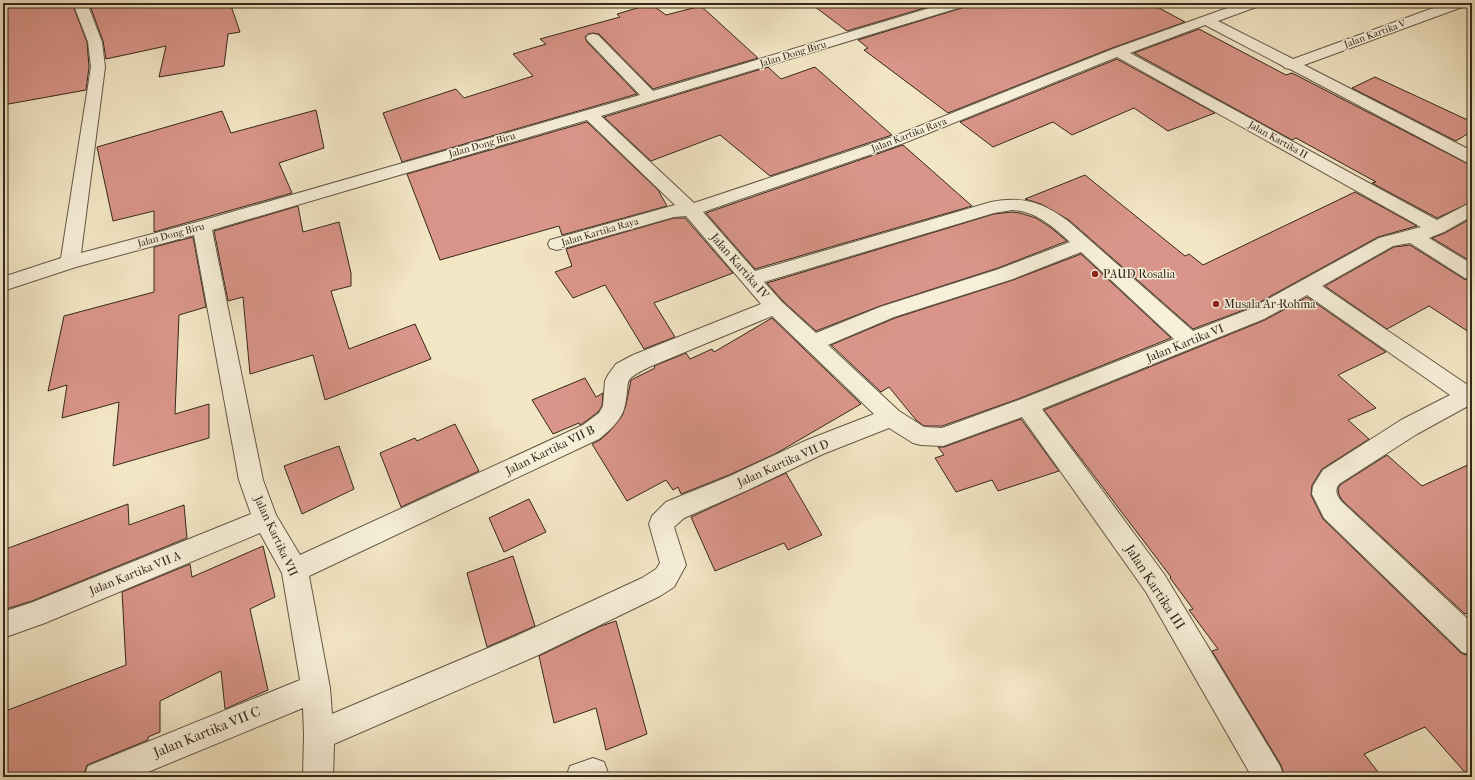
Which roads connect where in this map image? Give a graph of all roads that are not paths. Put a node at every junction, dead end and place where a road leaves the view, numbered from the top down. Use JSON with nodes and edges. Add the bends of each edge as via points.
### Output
{"nodes":[{"id":1,"x":80,"y":3,"type":"edge"},
{"id":2,"x":960,"y":3,"type":"edge"},
{"id":3,"x":1254,"y":3,"type":"edge"},
{"id":4,"x":1460,"y":3,"type":"edge"},
{"id":5,"x":1206,"y":20,"type":"junction"},
{"id":6,"x":594,"y":38,"type":"dead end"},
{"id":7,"x":1118,"y":52,"type":"junction"},
{"id":8,"x":1290,"y":65,"type":"junction"},
{"id":9,"x":650,"y":97,"type":"junction"},
{"id":10,"x":590,"y":114,"type":"junction"},
{"id":11,"x":1472,"y":158,"type":"edge"},
{"id":12,"x":1472,"y":209,"type":"edge"},
{"id":13,"x":691,"y":210,"type":"junction"},
{"id":14,"x":202,"y":227,"type":"junction"},
{"id":15,"x":1437,"y":228,"type":"junction"},
{"id":16,"x":1412,"y":236,"type":"junction"},
{"id":17,"x":557,"y":244,"type":"dead end"},
{"id":18,"x":1084,"y":244,"type":"junction"},
{"id":19,"x":70,"y":262,"type":"junction"},
{"id":20,"x":1472,"y":273,"type":"edge"},
{"id":21,"x":751,"y":279,"type":"junction"},
{"id":22,"x":3,"y":284,"type":"edge"},
{"id":23,"x":1308,"y":286,"type":"junction"},
{"id":24,"x":775,"y":307,"type":"junction"},
{"id":25,"x":1190,"y":341,"type":"junction"},
{"id":26,"x":814,"y":343,"type":"junction"},
{"id":27,"x":1466,"y":399,"type":"edge"},
{"id":28,"x":1027,"y":406,"type":"junction"},
{"id":29,"x":892,"y":417,"type":"junction"},
{"id":30,"x":265,"y":519,"type":"junction"},
{"id":31,"x":295,"y":570,"type":"junction"},
{"id":32,"x":3,"y":624,"type":"edge"},
{"id":33,"x":1472,"y":642,"type":"edge"},
{"id":34,"x":316,"y":688,"type":"junction"},
{"id":35,"x":318,"y":735,"type":"junction"},
{"id":36,"x":99,"y":777,"type":"edge"},
{"id":37,"x":318,"y":777,"type":"edge"},
{"id":38,"x":1269,"y":777,"type":"edge"}],
"edges":[{"from":1,"to":19,"type":"street","via":[[94,35],[98,66]]},
{"from":2,"to":9,"type":"street","name":"Jalan Dong Biru"},
{"from":3,"to":5,"type":"street","name":"Jalan Kartika Raya"},
{"from":4,"to":8,"type":"street","name":"Jalan Kartika V"},
{"from":5,"to":7,"type":"street","name":"Jalan Kartika Raya"},
{"from":5,"to":8,"type":"street"},
{"from":6,"to":9,"type":"street"},
{"from":7,"to":13,"type":"street","name":"Jalan Kartika Raya","via":[[898,140]]},
{"from":7,"to":15,"type":"street","name":"Jalan Kartika II"},
{"from":8,"to":11,"type":"street"},
{"from":9,"to":10,"type":"street","name":"Jalan Dong Biru"},
{"from":10,"to":13,"type":"street","name":"Jalan Kartika IV"},
{"from":10,"to":14,"type":"street","name":"Jalan Dong Biru"},
{"from":12,"to":15,"type":"street","name":"Jalan Kartika VI"},
{"from":13,"to":17,"type":"street","name":"Jalan Kartika Raya","via":[[673,211]]},
{"from":13,"to":21,"type":"street","name":"Jalan Kartika IV"},
{"from":14,"to":19,"type":"street","name":"Jalan Dong Biru"},
{"from":14,"to":30,"type":"street","name":"Jalan Kartika VII","via":[[251,480]]},
{"from":15,"to":16,"type":"street","name":"Jalan Kartika VI"},
{"from":16,"to":20,"type":"street"},
{"from":16,"to":23,"type":"street","name":"Jalan Kartika VI","via":[[1394,238]]},
{"from":18,"to":21,"type":"street","via":[[1048,215],[1022,204],[1007,204],[911,230]]},
{"from":18,"to":25,"type":"street"},
{"from":18,"to":26,"type":"street","via":[[1006,274],[887,312]]},
{"from":19,"to":22,"type":"street","name":"Jalan Dong Biru"},
{"from":21,"to":24,"type":"street","name":"Jalan Kartika IV"},
{"from":23,"to":25,"type":"street","name":"Jalan Kartika VI","via":[[1257,314]]},
{"from":23,"to":27,"type":"street"},
{"from":24,"to":26,"type":"street","name":"Jalan Kartika IV"},
{"from":24,"to":31,"type":"street","name":"Jalan Kartika VII B","via":[[624,370],[616,381],[614,406],[607,419],[591,432]]},
{"from":25,"to":28,"type":"street","name":"Jalan Kartika VI"},
{"from":26,"to":29,"type":"street","name":"Jalan Kartika IV"},
{"from":27,"to":33,"type":"street","via":[[1409,427],[1331,477],[1323,491],[1333,510]]},
{"from":28,"to":29,"type":"street","name":"Jalan Kartika VI","via":[[944,438],[921,436]]},
{"from":28,"to":38,"type":"street","name":"Jalan Kartika III","via":[[1156,583]]},
{"from":29,"to":35,"type":"street","name":"Jalan Kartika VII D","via":[[815,447],[675,510],[661,524],[673,565],[665,578],[651,587],[524,647]]},
{"from":30,"to":31,"type":"street","name":"Jalan Kartika VII"},
{"from":30,"to":32,"type":"street","name":"Jalan Kartika VII A","via":[[35,614]]},
{"from":31,"to":34,"type":"street","name":"Jalan Kartika VII"},
{"from":34,"to":35,"type":"street","name":"Jalan Kartika VII"},
{"from":34,"to":36,"type":"street","name":"Jalan Kartika VII C"},
{"from":35,"to":37,"type":"street","name":"Jalan Kartika VII"}]}
